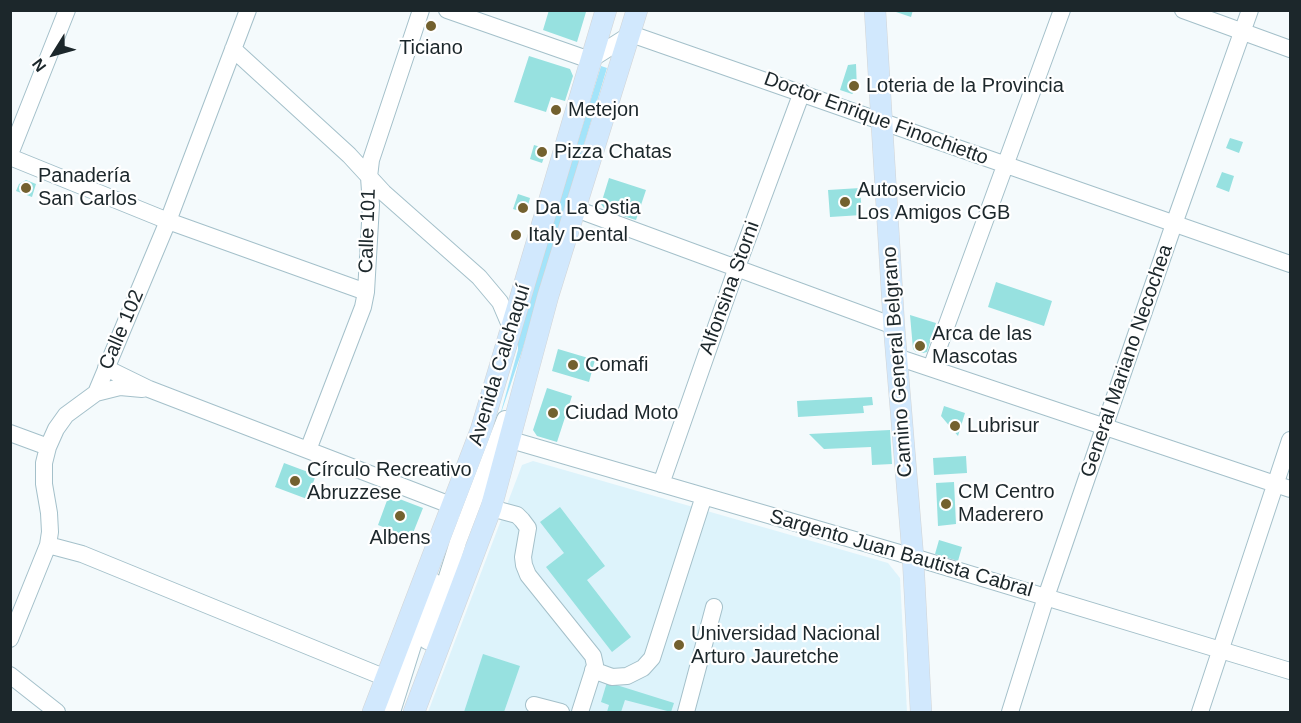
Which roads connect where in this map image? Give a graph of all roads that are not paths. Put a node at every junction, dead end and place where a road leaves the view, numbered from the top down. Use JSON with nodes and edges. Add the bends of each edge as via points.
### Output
{"nodes":[{"id":1,"x":67,"y":10,"type":"edge"},
{"id":2,"x":248,"y":10,"type":"edge"},
{"id":3,"x":421,"y":10,"type":"edge"},
{"id":4,"x":447,"y":10,"type":"edge"},
{"id":5,"x":606,"y":10,"type":"edge"},
{"id":6,"x":638,"y":10,"type":"edge"},
{"id":7,"x":874,"y":10,"type":"edge"},
{"id":8,"x":1062,"y":10,"type":"edge"},
{"id":9,"x":1183,"y":10,"type":"edge"},
{"id":10,"x":1250,"y":10,"type":"edge"},
{"id":11,"x":1243,"y":31,"type":"junction"},
{"id":12,"x":631,"y":34,"type":"junction"},
{"id":13,"x":233,"y":49,"type":"junction"},
{"id":14,"x":1290,"y":49,"type":"edge"},
{"id":15,"x":590,"y":60,"type":"junction"},
{"id":16,"x":802,"y":92,"type":"junction"},
{"id":17,"x":881,"y":122,"type":"junction"},
{"id":18,"x":10,"y":156,"type":"edge"},
{"id":19,"x":1006,"y":165,"type":"junction"},
{"id":20,"x":369,"y":177,"type":"junction"},
{"id":21,"x":576,"y":209,"type":"junction"},
{"id":22,"x":168,"y":220,"type":"junction"},
{"id":23,"x":1174,"y":224,"type":"junction"},
{"id":24,"x":1290,"y":264,"type":"edge"},
{"id":25,"x":737,"y":267,"type":"junction"},
{"id":26,"x":366,"y":292,"type":"junction"},
{"id":27,"x":894,"y":326,"type":"junction"},
{"id":28,"x":512,"y":330,"type":"junction"},
{"id":29,"x":897,"y":357,"type":"junction"},
{"id":30,"x":106,"y":368,"type":"junction"},
{"id":31,"x":931,"y":368,"type":"junction"},
{"id":32,"x":149,"y":389,"type":"junction"},
{"id":33,"x":96,"y":393,"type":"junction"},
{"id":34,"x":489,"y":406,"type":"junction"},
{"id":35,"x":1106,"y":426,"type":"junction"},
{"id":36,"x":10,"y":433,"type":"edge"},
{"id":37,"x":505,"y":439,"type":"junction"},
{"id":38,"x":1290,"y":440,"type":"edge"},
{"id":39,"x":48,"y":447,"type":"junction"},
{"id":40,"x":308,"y":450,"type":"junction"},
{"id":41,"x":661,"y":484,"type":"junction"},
{"id":42,"x":1283,"y":486,"type":"edge"},
{"id":43,"x":704,"y":496,"type":"junction"},
{"id":44,"x":453,"y":506,"type":"junction"},
{"id":45,"x":491,"y":508,"type":"junction"},
{"id":46,"x":49,"y":513,"type":"junction"},
{"id":47,"x":48,"y":545,"type":"junction"},
{"id":48,"x":82,"y":554,"type":"junction"},
{"id":49,"x":913,"y":557,"type":"junction"},
{"id":50,"x":1046,"y":597,"type":"junction"},
{"id":51,"x":714,"y":607,"type":"dead end"},
{"id":52,"x":10,"y":639,"type":"edge"},
{"id":53,"x":1220,"y":650,"type":"junction"},
{"id":54,"x":593,"y":670,"type":"junction"},
{"id":55,"x":1290,"y":671,"type":"edge"},
{"id":56,"x":10,"y":675,"type":"edge"},
{"id":57,"x":386,"y":678,"type":"junction"},
{"id":58,"x":534,"y":705,"type":"dead end"},
{"id":59,"x":57,"y":712,"type":"edge"},
{"id":60,"x":373,"y":712,"type":"edge"},
{"id":61,"x":392,"y":712,"type":"edge"},
{"id":62,"x":402,"y":712,"type":"edge"},
{"id":63,"x":414,"y":712,"type":"edge"},
{"id":64,"x":561,"y":712,"type":"edge"},
{"id":65,"x":580,"y":712,"type":"edge"},
{"id":66,"x":686,"y":712,"type":"edge"},
{"id":67,"x":921,"y":712,"type":"edge"},
{"id":68,"x":1010,"y":712,"type":"edge"},
{"id":69,"x":1200,"y":712,"type":"edge"}],
"edges":[{"from":1,"to":18,"type":"street"},
{"from":2,"to":13,"type":"street","name":"Calle 102"},
{"from":3,"to":20,"type":"street","name":"Calle 101","via":[[375,145]]},
{"from":4,"to":15,"type":"street"},
{"from":5,"to":15,"type":"main road","name":"Avenida Calchaquí"},
{"from":6,"to":12,"type":"main road","name":"Avenida Calchaquí"},
{"from":7,"to":17,"type":"main road","name":"Camino General Belgrano"},
{"from":8,"to":19,"type":"street"},
{"from":9,"to":11,"type":"street"},
{"from":10,"to":11,"type":"street","name":"General Mariano Necochea"},
{"from":11,"to":14,"type":"street"},
{"from":11,"to":23,"type":"street","name":"General Mariano Necochea"},
{"from":12,"to":15,"type":"street"},
{"from":12,"to":16,"type":"street","name":"Doctor Enrique Finochietto"},
{"from":12,"to":21,"type":"main road","name":"Avenida Calchaquí"},
{"from":13,"to":20,"type":"street"},
{"from":13,"to":22,"type":"street","name":"Calle 102"},
{"from":15,"to":28,"type":"main road","name":"Avenida Calchaquí"},
{"from":16,"to":17,"type":"street","name":"Doctor Enrique Finochietto"},
{"from":16,"to":25,"type":"street","name":"Alfonsina Storni"},
{"from":17,"to":19,"type":"street","name":"Doctor Enrique Finochietto"},
{"from":17,"to":27,"type":"main road","name":"Camino General Belgrano"},
{"from":18,"to":22,"type":"street"},
{"from":19,"to":23,"type":"street","name":"Doctor Enrique Finochietto"},
{"from":19,"to":31,"type":"street"},
{"from":20,"to":26,"type":"street","name":"Calle 101"},
{"from":20,"to":28,"type":"street","via":[[494,292]]},
{"from":21,"to":25,"type":"street"},
{"from":21,"to":37,"type":"main road","name":"Avenida Calchaquí"},
{"from":22,"to":26,"type":"street"},
{"from":22,"to":30,"type":"street","name":"Calle 102"},
{"from":23,"to":24,"type":"street","name":"Doctor Enrique Finochietto"},
{"from":23,"to":35,"type":"street","name":"General Mariano Necochea"},
{"from":25,"to":27,"type":"street"},
{"from":25,"to":41,"type":"street","name":"Alfonsina Storni"},
{"from":26,"to":40,"type":"street","name":"Calle 101"},
{"from":27,"to":29,"type":"main road","name":"Camino General Belgrano"},
{"from":28,"to":34,"type":"main road","name":"Avenida Calchaquí"},
{"from":29,"to":31,"type":"street"},
{"from":29,"to":49,"type":"main road","name":"Camino General Belgrano"},
{"from":30,"to":32,"type":"street"},
{"from":30,"to":33,"type":"street","name":"Calle 102"},
{"from":31,"to":35,"type":"street"},
{"from":32,"to":33,"type":"street","via":[[120,387]]},
{"from":32,"to":40,"type":"street"},
{"from":33,"to":39,"type":"street","name":"Calle 102","via":[[66,415]]},
{"from":34,"to":37,"type":"main road","via":[[491,426]]},
{"from":34,"to":44,"type":"main road","name":"Avenida Calchaquí"},
{"from":35,"to":42,"type":"street"},
{"from":35,"to":50,"type":"street","name":"General Mariano Necochea"},
{"from":36,"to":39,"type":"street"},
{"from":37,"to":41,"type":"street","name":"Sargento Juan Bautista Cabral"},
{"from":37,"to":45,"type":"main road","name":"Avenida Calchaquí"},
{"from":37,"to":62,"type":"street","via":[[491,453]]},
{"from":38,"to":42,"type":"street"},
{"from":39,"to":46,"type":"street","name":"Calle 102","via":[[44,484]]},
{"from":40,"to":44,"type":"street"},
{"from":41,"to":43,"type":"street","name":"Sargento Juan Bautista Cabral"},
{"from":42,"to":53,"type":"street"},
{"from":43,"to":49,"type":"street","name":"Sargento Juan Bautista Cabral"},
{"from":43,"to":54,"type":"street","via":[[652,658],[627,676]]},
{"from":44,"to":57,"type":"main road","name":"Avenida Calchaquí"},
{"from":44,"to":61,"type":"street"},
{"from":45,"to":54,"type":"street","via":[[517,516],[528,528],[524,565],[528,575],[592,656]]},
{"from":45,"to":63,"type":"main road","name":"Avenida Calchaquí"},
{"from":46,"to":47,"type":"street","name":"Calle 102"},
{"from":46,"to":48,"type":"street","via":[[64,537]]},
{"from":47,"to":48,"type":"street"},
{"from":47,"to":52,"type":"street","name":"Calle 102"},
{"from":48,"to":57,"type":"street"},
{"from":49,"to":50,"type":"street","name":"Sargento Juan Bautista Cabral"},
{"from":49,"to":67,"type":"main road","name":"Camino General Belgrano"},
{"from":50,"to":53,"type":"street","name":"Sargento Juan Bautista Cabral"},
{"from":50,"to":68,"type":"street","name":"General Mariano Necochea"},
{"from":51,"to":66,"type":"street"},
{"from":53,"to":55,"type":"street","name":"Sargento Juan Bautista Cabral"},
{"from":53,"to":69,"type":"street"},
{"from":54,"to":65,"type":"street"},
{"from":56,"to":59,"type":"street"},
{"from":57,"to":60,"type":"main road","name":"Avenida Calchaquí"},
{"from":58,"to":64,"type":"street"}]}
